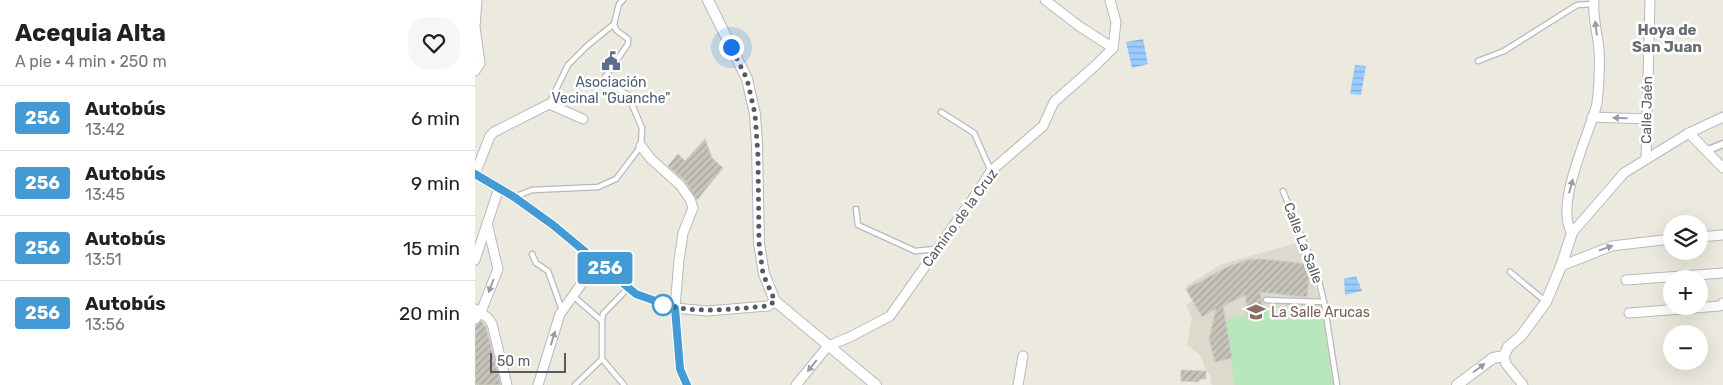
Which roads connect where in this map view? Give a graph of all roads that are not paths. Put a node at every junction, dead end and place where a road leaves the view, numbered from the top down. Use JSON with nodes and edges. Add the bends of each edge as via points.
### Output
{"nodes":[{"id":1,"x":477,"y":0,"type":"edge"},
{"id":2,"x":623,"y":0,"type":"edge"},
{"id":3,"x":708,"y":0,"type":"edge"},
{"id":4,"x":1045,"y":0,"type":"edge"},
{"id":5,"x":1110,"y":0,"type":"edge"},
{"id":6,"x":1650,"y":0,"type":"edge"},
{"id":7,"x":1593,"y":2,"type":"edge"},
{"id":8,"x":614,"y":24,"type":"junction"},
{"id":9,"x":1113,"y":48,"type":"junction"},
{"id":10,"x":1478,"y":61,"type":"dead end"},
{"id":11,"x":475,"y":71,"type":"edge"},
{"id":12,"x":549,"y":104,"type":"junction"},
{"id":13,"x":941,"y":112,"type":"dead end"},
{"id":14,"x":1592,"y":117,"type":"junction"},
{"id":15,"x":1723,"y":118,"type":"edge"},
{"id":16,"x":1647,"y":119,"type":"junction"},
{"id":17,"x":583,"y":120,"type":"dead end"},
{"id":18,"x":1689,"y":133,"type":"junction"},
{"id":19,"x":1723,"y":144,"type":"edge"},
{"id":20,"x":641,"y":146,"type":"junction"},
{"id":21,"x":1706,"y":151,"type":"junction"},
{"id":22,"x":1646,"y":159,"type":"junction"},
{"id":23,"x":1723,"y":168,"type":"edge"},
{"id":24,"x":991,"y":170,"type":"junction"},
{"id":25,"x":475,"y":174,"type":"edge"},
{"id":26,"x":499,"y":188,"type":"junction"},
{"id":27,"x":1283,"y":191,"type":"dead end"},
{"id":28,"x":514,"y":197,"type":"junction"},
{"id":29,"x":856,"y":209,"type":"dead end"},
{"id":30,"x":487,"y":223,"type":"junction"},
{"id":31,"x":1572,"y":233,"type":"junction"},
{"id":32,"x":1723,"y":236,"type":"edge"},
{"id":33,"x":1708,"y":237,"type":"edge"},
{"id":34,"x":1663,"y":241,"type":"edge"},
{"id":35,"x":937,"y":249,"type":"junction"},
{"id":36,"x":532,"y":254,"type":"dead end"},
{"id":37,"x":475,"y":260,"type":"edge"},
{"id":38,"x":597,"y":262,"type":"junction"},
{"id":39,"x":1561,"y":266,"type":"junction"},
{"id":40,"x":1510,"y":272,"type":"dead end"},
{"id":41,"x":1723,"y":273,"type":"edge"},
{"id":42,"x":1626,"y":280,"type":"dead end"},
{"id":43,"x":628,"y":288,"type":"junction"},
{"id":44,"x":573,"y":296,"type":"junction"},
{"id":45,"x":1266,"y":300,"type":"dead end"},
{"id":46,"x":775,"y":301,"type":"junction"},
{"id":47,"x":1324,"y":302,"type":"junction"},
{"id":48,"x":1546,"y":302,"type":"junction"},
{"id":49,"x":1723,"y":303,"type":"edge"},
{"id":50,"x":675,"y":308,"type":"junction"},
{"id":51,"x":562,"y":311,"type":"junction"},
{"id":52,"x":477,"y":313,"type":"edge"},
{"id":53,"x":1629,"y":313,"type":"dead end"},
{"id":54,"x":601,"y":321,"type":"junction"},
{"id":55,"x":828,"y":346,"type":"junction"},
{"id":56,"x":1023,"y":356,"type":"dead end"},
{"id":57,"x":1504,"y":356,"type":"junction"},
{"id":58,"x":602,"y":359,"type":"junction"},
{"id":59,"x":507,"y":385,"type":"edge"},
{"id":60,"x":538,"y":385,"type":"edge"},
{"id":61,"x":575,"y":385,"type":"edge"},
{"id":62,"x":624,"y":385,"type":"edge"},
{"id":63,"x":687,"y":385,"type":"edge"},
{"id":64,"x":796,"y":385,"type":"edge"},
{"id":65,"x":876,"y":385,"type":"edge"},
{"id":66,"x":1018,"y":385,"type":"edge"},
{"id":67,"x":1337,"y":385,"type":"edge"},
{"id":68,"x":1457,"y":385,"type":"edge"},
{"id":69,"x":1523,"y":385,"type":"edge"}],
"edges":[{"from":1,"to":11,"type":"street","via":[[475,27],[480,63]]},
{"from":2,"to":8,"type":"lane"},
{"from":3,"to":46,"type":"street","via":[[747,79],[755,114],[759,243],[763,274]]},
{"from":4,"to":9,"type":"street"},
{"from":5,"to":9,"type":"street","via":[[1116,22]]},
{"from":6,"to":16,"type":"street","name":"Calle Jaén"},
{"from":7,"to":10,"type":"lane","via":[[1577,5],[1505,51]]},
{"from":14,"to":7,"type":"street","one_way":true,"via":[[1596,106],[1599,52]]},
{"from":8,"to":12,"type":"lane","via":[[568,65]]},
{"from":8,"to":20,"type":"lane","via":[[616,30],[629,39],[629,44],[605,77],[606,82],[628,95],[642,128]]},
{"from":9,"to":24,"type":"street","name":"Camino de la Cruz","via":[[1054,102],[1043,126]]},
{"from":12,"to":17,"type":"street"},
{"from":12,"to":25,"type":"street","via":[[494,132]]},
{"from":13,"to":24,"type":"lane","via":[[974,134]]},
{"from":16,"to":14,"type":"street","one_way":true},
{"from":31,"to":14,"type":"street","one_way":true,"via":[[1566,215],[1568,197]]},
{"from":15,"to":18,"type":"street"},
{"from":16,"to":22,"type":"street","name":"Calle Jaén"},
{"from":18,"to":21,"type":"street"},
{"from":18,"to":22,"type":"street"},
{"from":19,"to":21,"type":"street"},
{"from":20,"to":28,"type":"lane","via":[[616,179],[597,187],[532,190]]},
{"from":20,"to":50,"type":"street","via":[[680,185],[693,208],[683,233]]},
{"from":21,"to":23,"type":"street"},
{"from":22,"to":31,"type":"street","via":[[1623,173]]},
{"from":24,"to":35,"type":"street","name":"Camino de la Cruz"},
{"from":25,"to":26,"type":"street"},
{"from":26,"to":28,"type":"street"},
{"from":26,"to":30,"type":"street"},
{"from":27,"to":47,"type":"lane","name":"Calle La Salle","via":[[1318,277]]},
{"from":28,"to":38,"type":"street"},
{"from":29,"to":35,"type":"lane","via":[[858,225],[915,251]]},
{"from":30,"to":37,"type":"street"},
{"from":30,"to":52,"type":"street","one_way":true,"via":[[498,268]]},
{"from":31,"to":39,"type":"street"},
{"from":32,"to":33,"type":"street"},
{"from":39,"to":34,"type":"street","one_way":true,"via":[[1612,246]]},
{"from":35,"to":55,"type":"street","name":"Camino de la Cruz","via":[[890,316]]},
{"from":36,"to":51,"type":"lane","via":[[536,263],[548,271]]},
{"from":38,"to":43,"type":"street"},
{"from":38,"to":44,"type":"street"},
{"from":39,"to":48,"type":"street"},
{"from":40,"to":48,"type":"lane"},
{"from":41,"to":42,"type":"street"},
{"from":43,"to":50,"type":"street"},
{"from":43,"to":54,"type":"lane","via":[[603,314]]},
{"from":44,"to":51,"type":"street"},
{"from":44,"to":54,"type":"lane"},
{"from":45,"to":47,"type":"lane"},
{"from":46,"to":50,"type":"street","via":[[768,306],[707,311]]},
{"from":46,"to":55,"type":"street"},
{"from":47,"to":67,"type":"lane","name":"Calle La Salle"},
{"from":48,"to":57,"type":"street"},
{"from":49,"to":53,"type":"street","via":[[1720,306]]},
{"from":50,"to":63,"type":"street","via":[[680,369]]},
{"from":60,"to":51,"type":"street","one_way":true},
{"from":52,"to":59,"type":"street","via":[[492,324]]},
{"from":54,"to":58,"type":"lane"},
{"from":55,"to":64,"type":"street","one_way":true},
{"from":55,"to":65,"type":"street"},
{"from":56,"to":66,"type":"street"},
{"from":68,"to":57,"type":"street","one_way":true,"via":[[1493,358]]},
{"from":57,"to":69,"type":"street","via":[[1506,364]]},
{"from":58,"to":61,"type":"lane"},
{"from":58,"to":62,"type":"lane"}]}
